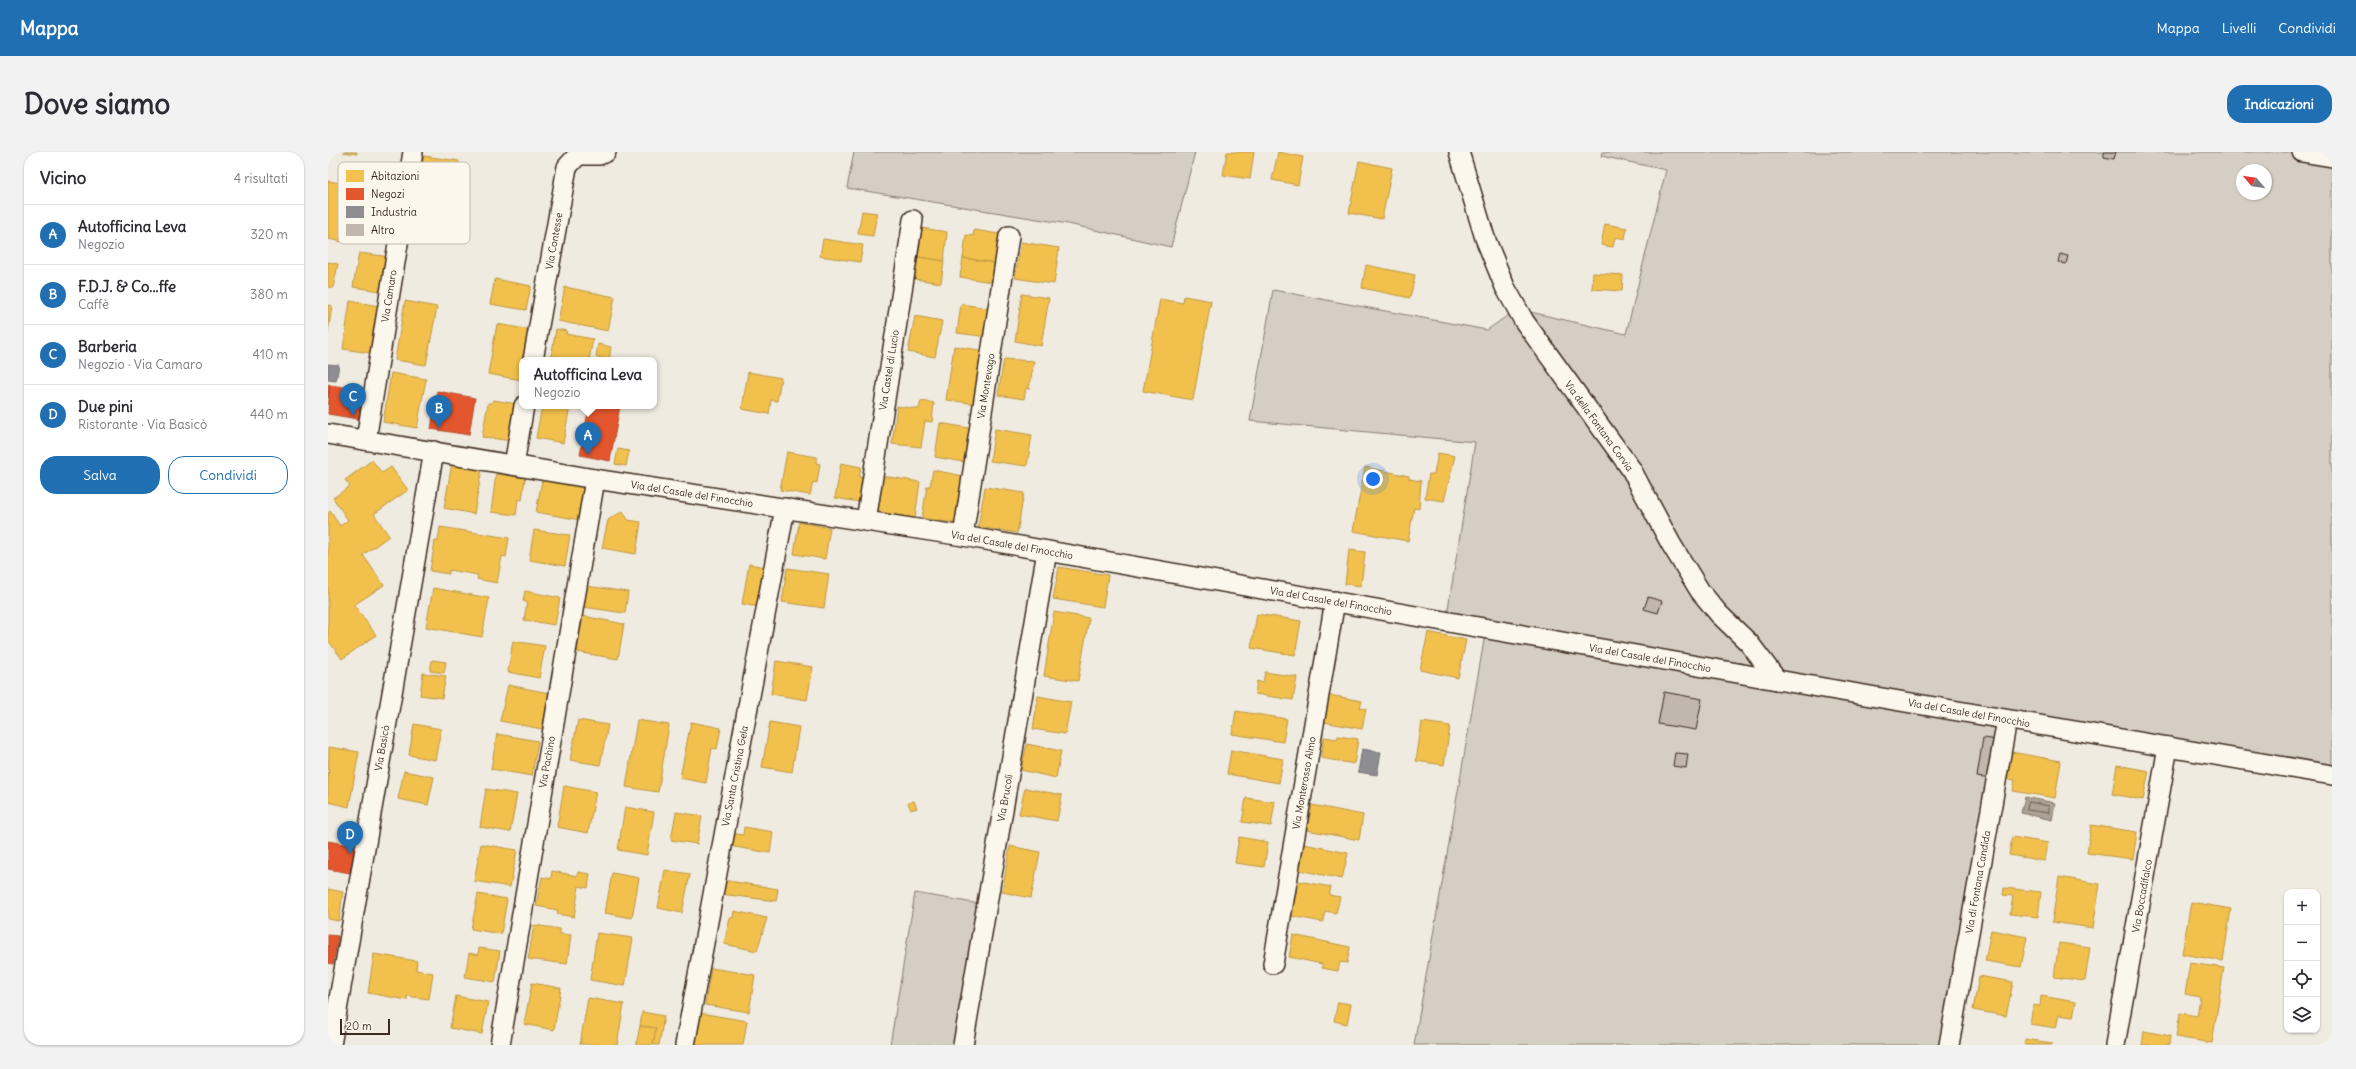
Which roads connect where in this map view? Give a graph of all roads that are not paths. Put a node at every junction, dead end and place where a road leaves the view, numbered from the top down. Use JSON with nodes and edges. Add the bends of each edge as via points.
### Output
{"nodes":[{"id":1,"x":413,"y":152,"type":"edge"},
{"id":2,"x":606,"y":152,"type":"edge"},
{"id":3,"x":1459,"y":152,"type":"edge"},
{"id":4,"x":2302,"y":152,"type":"edge"},
{"id":5,"x":2332,"y":157,"type":"edge"},
{"id":6,"x":411,"y":162,"type":"edge"},
{"id":7,"x":913,"y":220,"type":"dead end"},
{"id":8,"x":1009,"y":236,"type":"dead end"},
{"id":9,"x":398,"y":244,"type":"edge"},
{"id":10,"x":534,"y":357,"type":"edge"},
{"id":11,"x":523,"y":409,"type":"edge"},
{"id":12,"x":328,"y":434,"type":"edge"},
{"id":13,"x":366,"y":440,"type":"junction"},
{"id":14,"x":434,"y":451,"type":"junction"},
{"id":15,"x":514,"y":465,"type":"junction"},
{"id":16,"x":595,"y":479,"type":"junction"},
{"id":17,"x":785,"y":508,"type":"junction"},
{"id":18,"x":866,"y":521,"type":"junction"},
{"id":19,"x":963,"y":536,"type":"junction"},
{"id":20,"x":1047,"y":551,"type":"junction"},
{"id":21,"x":1335,"y":601,"type":"junction"},
{"id":22,"x":1776,"y":680,"type":"junction"},
{"id":23,"x":2007,"y":720,"type":"junction"},
{"id":24,"x":2168,"y":748,"type":"junction"},
{"id":25,"x":2332,"y":776,"type":"edge"},
{"id":26,"x":1272,"y":964,"type":"dead end"},
{"id":27,"x":331,"y":1045,"type":"edge"},
{"id":28,"x":500,"y":1045,"type":"edge"},
{"id":29,"x":685,"y":1045,"type":"edge"},
{"id":30,"x":963,"y":1045,"type":"edge"},
{"id":31,"x":1950,"y":1045,"type":"edge"},
{"id":32,"x":2115,"y":1045,"type":"edge"}],
"edges":[{"from":1,"to":6,"type":"street","name":"Via Camaro"},
{"from":2,"to":10,"type":"street","name":"Via Contesse","via":[[598,155],[578,154],[567,167]]},
{"from":3,"to":22,"type":"street","name":"Via della Fontana Corvia","via":[[1485,238],[1505,287],[1524,322],[1631,469],[1671,544],[1700,590],[1719,614],[1748,643]]},
{"from":4,"to":5,"type":"street"},
{"from":7,"to":18,"type":"street","name":"Via Castel di Lucio"},
{"from":8,"to":19,"type":"street","name":"Via Montevago"},
{"from":9,"to":13,"type":"street","name":"Via Camaro"},
{"from":11,"to":15,"type":"street"},
{"from":12,"to":13,"type":"street","name":"Via del Casale del Finocchio"},
{"from":13,"to":14,"type":"street","name":"Via del Casale del Finocchio"},
{"from":14,"to":15,"type":"street","name":"Via del Casale del Finocchio"},
{"from":14,"to":27,"type":"street","name":"Via Basicò"},
{"from":15,"to":16,"type":"street","name":"Via del Casale del Finocchio"},
{"from":16,"to":17,"type":"street","name":"Via del Casale del Finocchio"},
{"from":16,"to":28,"type":"street","name":"Via Pachino"},
{"from":17,"to":18,"type":"street","name":"Via del Casale del Finocchio"},
{"from":17,"to":29,"type":"street","name":"Via Santa Cristina Gela"},
{"from":18,"to":19,"type":"street","name":"Via del Casale del Finocchio"},
{"from":19,"to":20,"type":"street","name":"Via del Casale del Finocchio"},
{"from":20,"to":21,"type":"street","name":"Via del Casale del Finocchio"},
{"from":20,"to":30,"type":"street","name":"Via Brucoli"},
{"from":21,"to":22,"type":"street","name":"Via del Casale del Finocchio"},
{"from":21,"to":26,"type":"street","name":"Via Monterosso Almo"},
{"from":22,"to":23,"type":"street","name":"Via del Casale del Finocchio"},
{"from":23,"to":24,"type":"street","name":"Via del Casale del Finocchio"},
{"from":23,"to":31,"type":"street","name":"Via di Fontana Candida"},
{"from":24,"to":25,"type":"street","name":"Via del Casale del Finocchio"},
{"from":24,"to":32,"type":"street","name":"Via Boccadifalco"}]}
